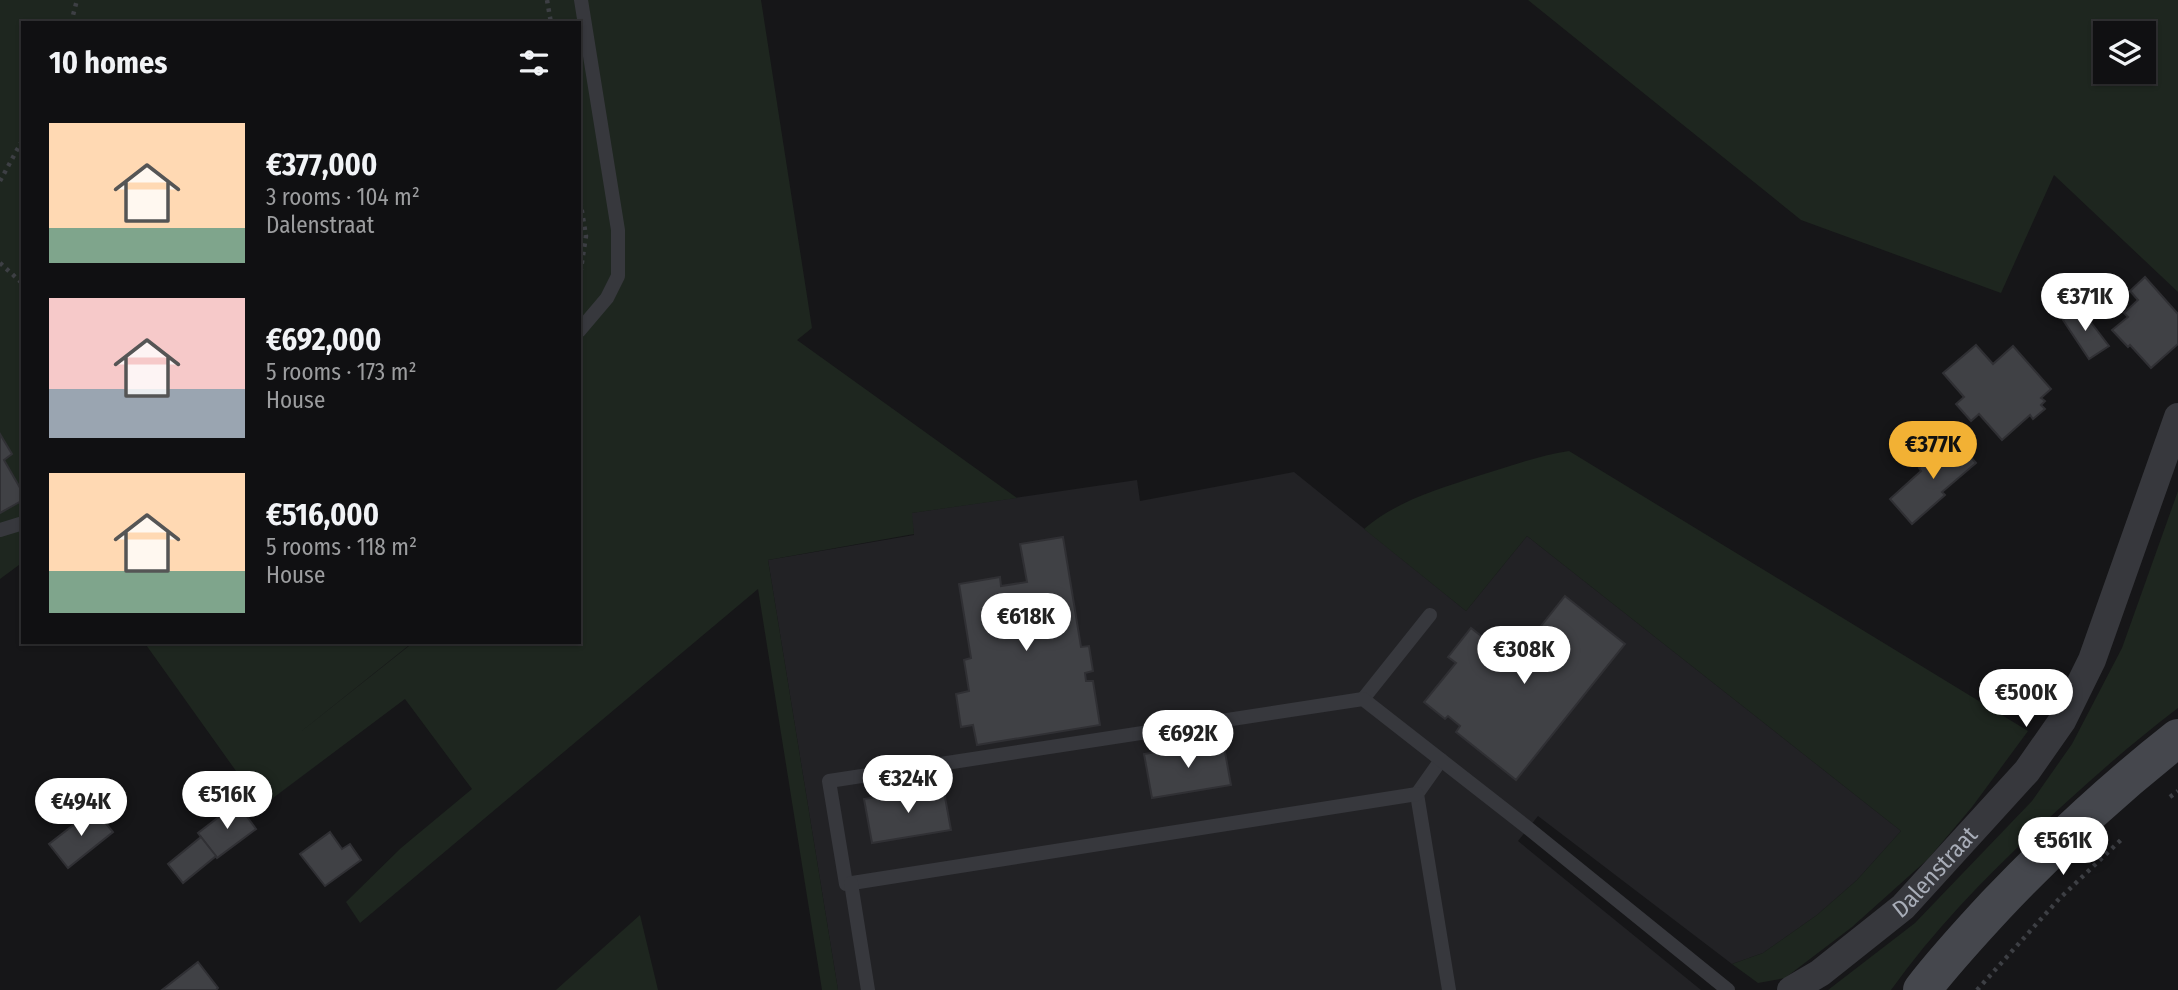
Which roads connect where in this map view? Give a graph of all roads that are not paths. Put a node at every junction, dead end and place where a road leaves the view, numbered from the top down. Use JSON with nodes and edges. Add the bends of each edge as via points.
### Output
{"nodes":[{"id":1,"x":581,"y":0,"type":"edge"},
{"id":2,"x":581,"y":329,"type":"edge"},
{"id":3,"x":2178,"y":417,"type":"edge"},
{"id":4,"x":21,"y":524,"type":"edge"},
{"id":5,"x":0,"y":530,"type":"edge"},
{"id":6,"x":1430,"y":615,"type":"dead end"},
{"id":7,"x":1363,"y":699,"type":"junction"},
{"id":8,"x":2178,"y":738,"type":"edge"},
{"id":9,"x":1441,"y":760,"type":"junction"},
{"id":10,"x":1417,"y":794,"type":"junction"},
{"id":11,"x":851,"y":883,"type":"junction"},
{"id":12,"x":869,"y":990,"type":"edge"},
{"id":13,"x":1448,"y":990,"type":"edge"},
{"id":14,"x":1728,"y":990,"type":"edge"},
{"id":15,"x":1791,"y":990,"type":"edge"},
{"id":16,"x":1922,"y":990,"type":"edge"}],
"edges":[{"from":1,"to":2,"type":"lane","via":[[618,230],[618,275],[607,298]]},
{"from":3,"to":15,"type":"street","name":"Dalenstraat","via":[[2092,660],[2062,721],[2027,771],[1903,907],[1820,973]]},
{"from":4,"to":5,"type":"lane"},
{"from":6,"to":7,"type":"lane"},
{"from":7,"to":9,"type":"lane"},
{"from":7,"to":11,"type":"lane","via":[[829,781],[846,884]]},
{"from":8,"to":16,"type":"main road","via":[[2046,852],[1942,962]]},
{"from":9,"to":10,"type":"lane"},
{"from":9,"to":14,"type":"lane"},
{"from":10,"to":11,"type":"lane"},
{"from":10,"to":13,"type":"lane"},
{"from":11,"to":12,"type":"lane"}]}
